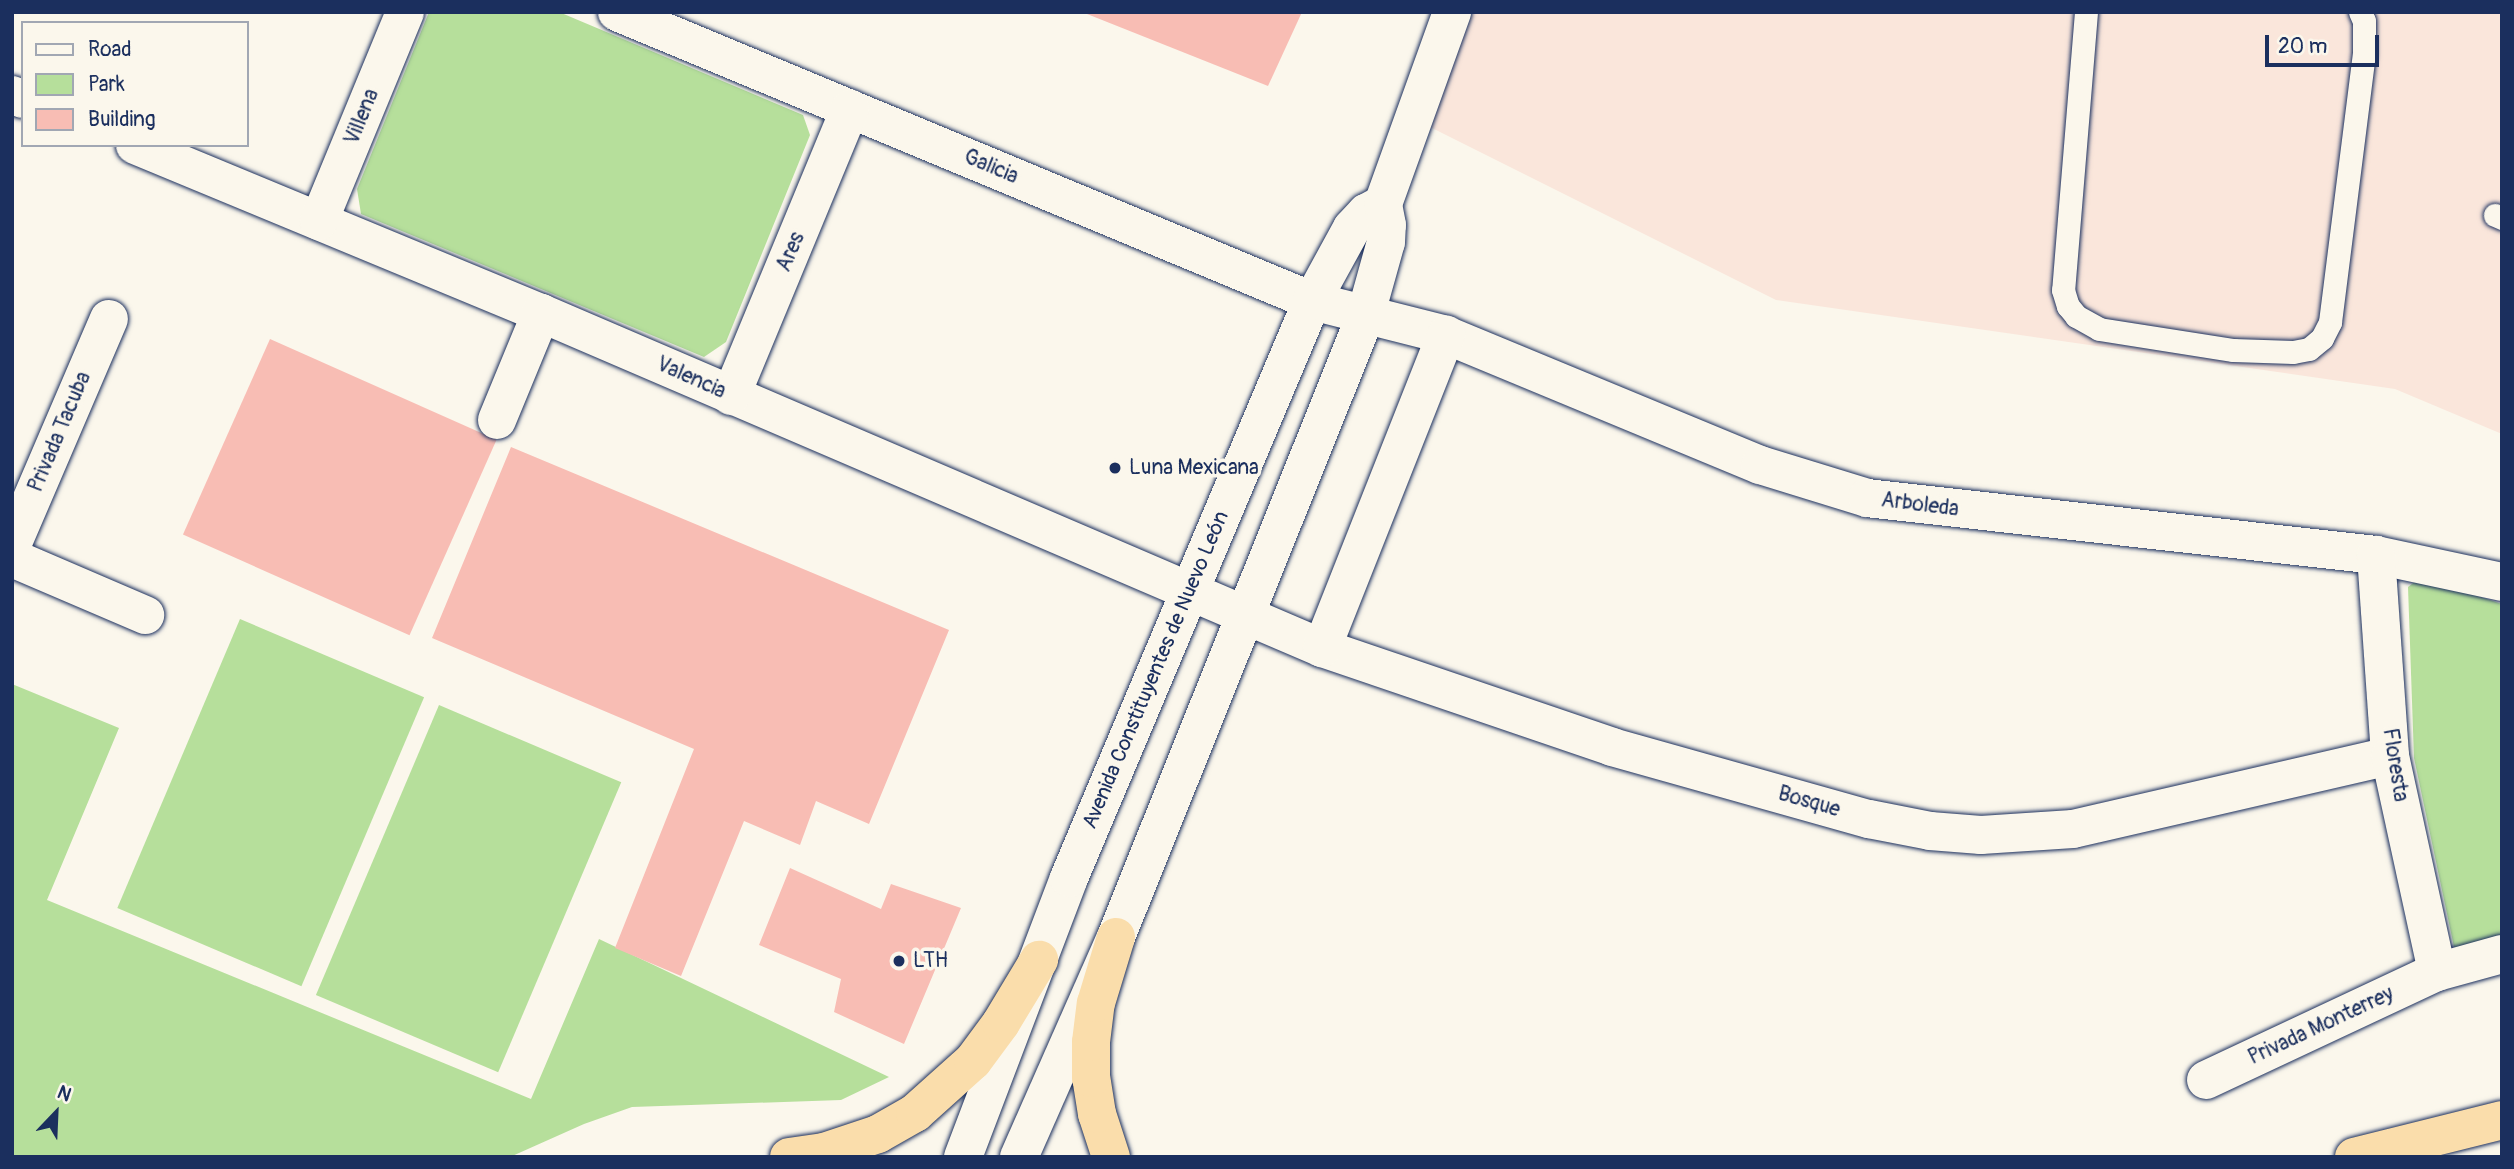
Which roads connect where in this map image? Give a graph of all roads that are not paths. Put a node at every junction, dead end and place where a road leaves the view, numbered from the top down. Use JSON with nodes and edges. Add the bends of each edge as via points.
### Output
{"nodes":[{"id":1,"x":405,"y":12,"type":"edge"},
{"id":2,"x":1452,"y":12,"type":"edge"},
{"id":3,"x":2086,"y":12,"type":"edge"},
{"id":4,"x":2360,"y":12,"type":"edge"},
{"id":5,"x":641,"y":17,"type":"edge"},
{"id":6,"x":850,"y":109,"type":"junction"},
{"id":7,"x":140,"y":147,"type":"edge"},
{"id":8,"x":1383,"y":204,"type":"junction"},
{"id":9,"x":319,"y":221,"type":"junction"},
{"id":10,"x":1312,"y":301,"type":"junction"},
{"id":11,"x":541,"y":313,"type":"junction"},
{"id":12,"x":1366,"y":317,"type":"junction"},
{"id":13,"x":109,"y":319,"type":"dead end"},
{"id":14,"x":1446,"y":335,"type":"junction"},
{"id":15,"x":731,"y":396,"type":"junction"},
{"id":16,"x":497,"y":420,"type":"dead end"},
{"id":17,"x":12,"y":545,"type":"edge"},
{"id":18,"x":2376,"y":555,"type":"junction"},
{"id":19,"x":12,"y":558,"type":"edge"},
{"id":20,"x":2502,"y":582,"type":"edge"},
{"id":21,"x":1189,"y":592,"type":"junction"},
{"id":22,"x":145,"y":615,"type":"dead end"},
{"id":23,"x":1245,"y":617,"type":"junction"},
{"id":24,"x":1322,"y":648,"type":"junction"},
{"id":25,"x":2390,"y":756,"type":"junction"},
{"id":26,"x":1116,"y":937,"type":"junction"},
{"id":27,"x":2502,"y":954,"type":"edge"},
{"id":28,"x":1039,"y":960,"type":"junction"},
{"id":29,"x":2437,"y":972,"type":"junction"},
{"id":30,"x":2206,"y":1080,"type":"dead end"},
{"id":31,"x":2502,"y":1120,"type":"edge"},
{"id":32,"x":789,"y":1157,"type":"edge"},
{"id":33,"x":963,"y":1157,"type":"edge"},
{"id":34,"x":1019,"y":1157,"type":"edge"},
{"id":35,"x":1111,"y":1157,"type":"edge"},
{"id":36,"x":2354,"y":1157,"type":"edge"}],
"edges":[{"from":1,"to":9,"type":"street","name":"Villena"},
{"from":2,"to":8,"type":"street"},
{"from":3,"to":4,"type":"lane","via":[[2063,290],[2068,306],[2099,329],[2233,350],[2293,352],[2309,349],[2322,338],[2330,322],[2364,53]]},
{"from":5,"to":6,"type":"street","name":"Galicia"},
{"from":6,"to":10,"type":"street","name":"Galicia"},
{"from":6,"to":15,"type":"street","name":"Ares"},
{"from":7,"to":9,"type":"street","name":"Valencia"},
{"from":8,"to":10,"type":"street","name":"Avenida Constituyentes de Nuevo León","via":[[1352,228]]},
{"from":8,"to":12,"type":"street","via":[[1386,242]]},
{"from":9,"to":11,"type":"street","name":"Valencia"},
{"from":10,"to":12,"type":"street","name":"Galicia"},
{"from":10,"to":21,"type":"street","name":"Avenida Constituyentes de Nuevo León"},
{"from":11,"to":15,"type":"street","name":"Valencia"},
{"from":11,"to":16,"type":"street"},
{"from":12,"to":14,"type":"street","name":"Arboleda"},
{"from":12,"to":23,"type":"street"},
{"from":13,"to":17,"type":"street","name":"Privada Tacuba"},
{"from":14,"to":18,"type":"street","name":"Arboleda","via":[[1760,466],[1867,498]]},
{"from":14,"to":24,"type":"street"},
{"from":15,"to":21,"type":"street","name":"Valencia"},
{"from":18,"to":20,"type":"street","name":"Arboleda"},
{"from":18,"to":25,"type":"street","name":"Floresta"},
{"from":19,"to":22,"type":"street"},
{"from":21,"to":23,"type":"street","name":"Valencia"},
{"from":21,"to":28,"type":"street","name":"Avenida Constituyentes de Nuevo León"},
{"from":23,"to":24,"type":"street","name":"Bosque"},
{"from":23,"to":26,"type":"street"},
{"from":24,"to":25,"type":"street","name":"Bosque","via":[[1612,747],[1869,820],[1930,831],[1981,835],[2073,829]]},
{"from":25,"to":29,"type":"street","name":"Floresta"},
{"from":26,"to":34,"type":"street"},
{"from":26,"to":35,"type":"highway","via":[[1096,1003],[1091,1042],[1097,1114]]},
{"from":27,"to":29,"type":"street","name":"Privada Monterrey"},
{"from":28,"to":32,"type":"highway","via":[[973,1061],[915,1113],[878,1134],[824,1152]]},
{"from":28,"to":33,"type":"street","name":"Avenida Constituyentes de Nuevo León"},
{"from":29,"to":30,"type":"street","name":"Privada Monterrey"},
{"from":31,"to":36,"type":"highway"}]}
